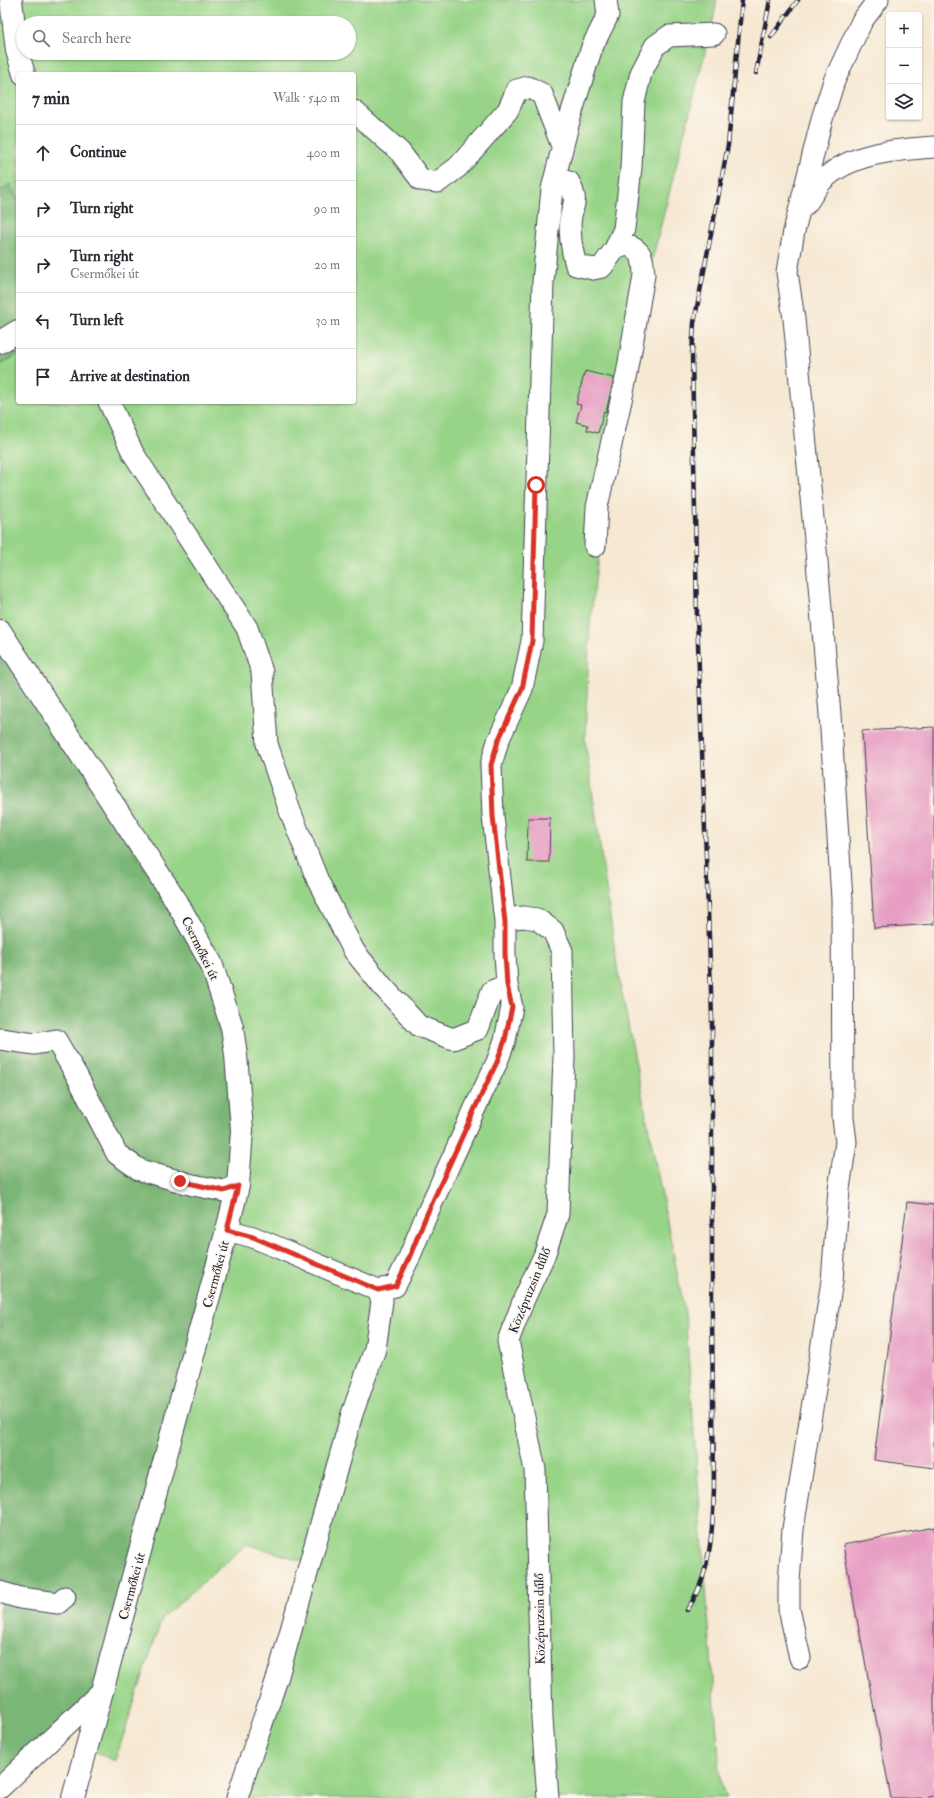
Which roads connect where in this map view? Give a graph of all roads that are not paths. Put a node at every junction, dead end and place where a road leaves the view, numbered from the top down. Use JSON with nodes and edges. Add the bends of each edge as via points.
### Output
{"nodes":[{"id":1,"x":11,"y":0,"type":"edge"},
{"id":2,"x":606,"y":0,"type":"edge"},
{"id":3,"x":878,"y":0,"type":"edge"},
{"id":4,"x":714,"y":34,"type":"dead end"},
{"id":5,"x":16,"y":42,"type":"edge"},
{"id":6,"x":20,"y":60,"type":"edge"},
{"id":7,"x":23,"y":72,"type":"edge"},
{"id":8,"x":356,"y":113,"type":"edge"},
{"id":9,"x":562,"y":146,"type":"junction"},
{"id":10,"x":934,"y":148,"type":"edge"},
{"id":11,"x":552,"y":189,"type":"junction"},
{"id":12,"x":799,"y":213,"type":"junction"},
{"id":13,"x":615,"y":249,"type":"junction"},
{"id":14,"x":16,"y":332,"type":"edge"},
{"id":15,"x":0,"y":342,"type":"edge"},
{"id":16,"x":110,"y":404,"type":"edge"},
{"id":17,"x":595,"y":546,"type":"dead end"},
{"id":18,"x":0,"y":631,"type":"edge"},
{"id":19,"x":505,"y":922,"type":"junction"},
{"id":20,"x":507,"y":985,"type":"junction"},
{"id":21,"x":0,"y":1039,"type":"edge"},
{"id":22,"x":238,"y":1186,"type":"junction"},
{"id":23,"x":227,"y":1230,"type":"junction"},
{"id":24,"x":378,"y":1290,"type":"junction"},
{"id":25,"x":0,"y":1592,"type":"edge"},
{"id":26,"x":65,"y":1597,"type":"dead end"},
{"id":27,"x":800,"y":1658,"type":"dead end"},
{"id":28,"x":103,"y":1690,"type":"junction"},
{"id":29,"x":0,"y":1788,"type":"edge"},
{"id":30,"x":73,"y":1798,"type":"edge"},
{"id":31,"x":237,"y":1798,"type":"edge"},
{"id":32,"x":548,"y":1798,"type":"edge"}],
"edges":[{"from":1,"to":5,"type":"main road"},
{"from":2,"to":9,"type":"street","via":[[608,16],[592,47]]},
{"from":3,"to":12,"type":"street","via":[[862,21],[834,81]]},
{"from":4,"to":13,"type":"street","via":[[669,36],[655,46],[641,73],[634,102],[631,168],[624,228]]},
{"from":6,"to":7,"type":"main road"},
{"from":8,"to":9,"type":"street","via":[[400,152],[421,180],[438,182],[458,167],[508,110],[517,90],[528,87],[542,94]]},
{"from":9,"to":11,"type":"street"},
{"from":10,"to":12,"type":"street","via":[[873,154],[846,164],[824,179]]},
{"from":11,"to":13,"type":"street","via":[[560,180],[569,182],[573,190],[576,200],[570,222],[576,265],[593,269],[602,266]]},
{"from":11,"to":19,"type":"street","via":[[543,282],[532,641],[522,689],[498,741],[491,765],[493,816]]},
{"from":12,"to":27,"type":"street","via":[[787,272],[802,404],[830,714],[842,900],[843,1118],[846,1142],[839,1189],[832,1281],[792,1529],[789,1609]]},
{"from":13,"to":17,"type":"street","via":[[626,245],[635,248],[643,259],[644,275],[627,374],[597,507]]},
{"from":14,"to":15,"type":"main road"},
{"from":16,"to":20,"type":"street","via":[[133,453],[247,628],[262,672],[267,744],[318,881],[354,951],[419,1026],[453,1039],[478,1029],[492,991]]},
{"from":18,"to":22,"type":"main road","name":"Csermőkei út","via":[[175,898],[211,963],[229,1019],[236,1055],[242,1130]]},
{"from":19,"to":20,"type":"street"},
{"from":19,"to":32,"type":"street","name":"Középruzsin dűlő","via":[[513,918],[537,919],[553,931],[562,951],[564,1058],[558,1214],[544,1256],[508,1341],[535,1470],[542,1719]]},
{"from":20,"to":24,"type":"street","via":[[512,1007],[497,1062],[396,1286]]},
{"from":21,"to":22,"type":"street","via":[[35,1044],[56,1040],[117,1154],[140,1170],[224,1191]]},
{"from":22,"to":23,"type":"main road","name":"Csermőkei út"},
{"from":23,"to":24,"type":"street","via":[[253,1237]]},
{"from":23,"to":28,"type":"main road","name":"Csermőkei út"},
{"from":24,"to":31,"type":"street","via":[[382,1301],[375,1349],[352,1414],[278,1676]]},
{"from":25,"to":26,"type":"street","via":[[20,1598],[58,1603]]},
{"from":28,"to":29,"type":"street"},
{"from":28,"to":30,"type":"main road","name":"Csermőkei út"}]}
